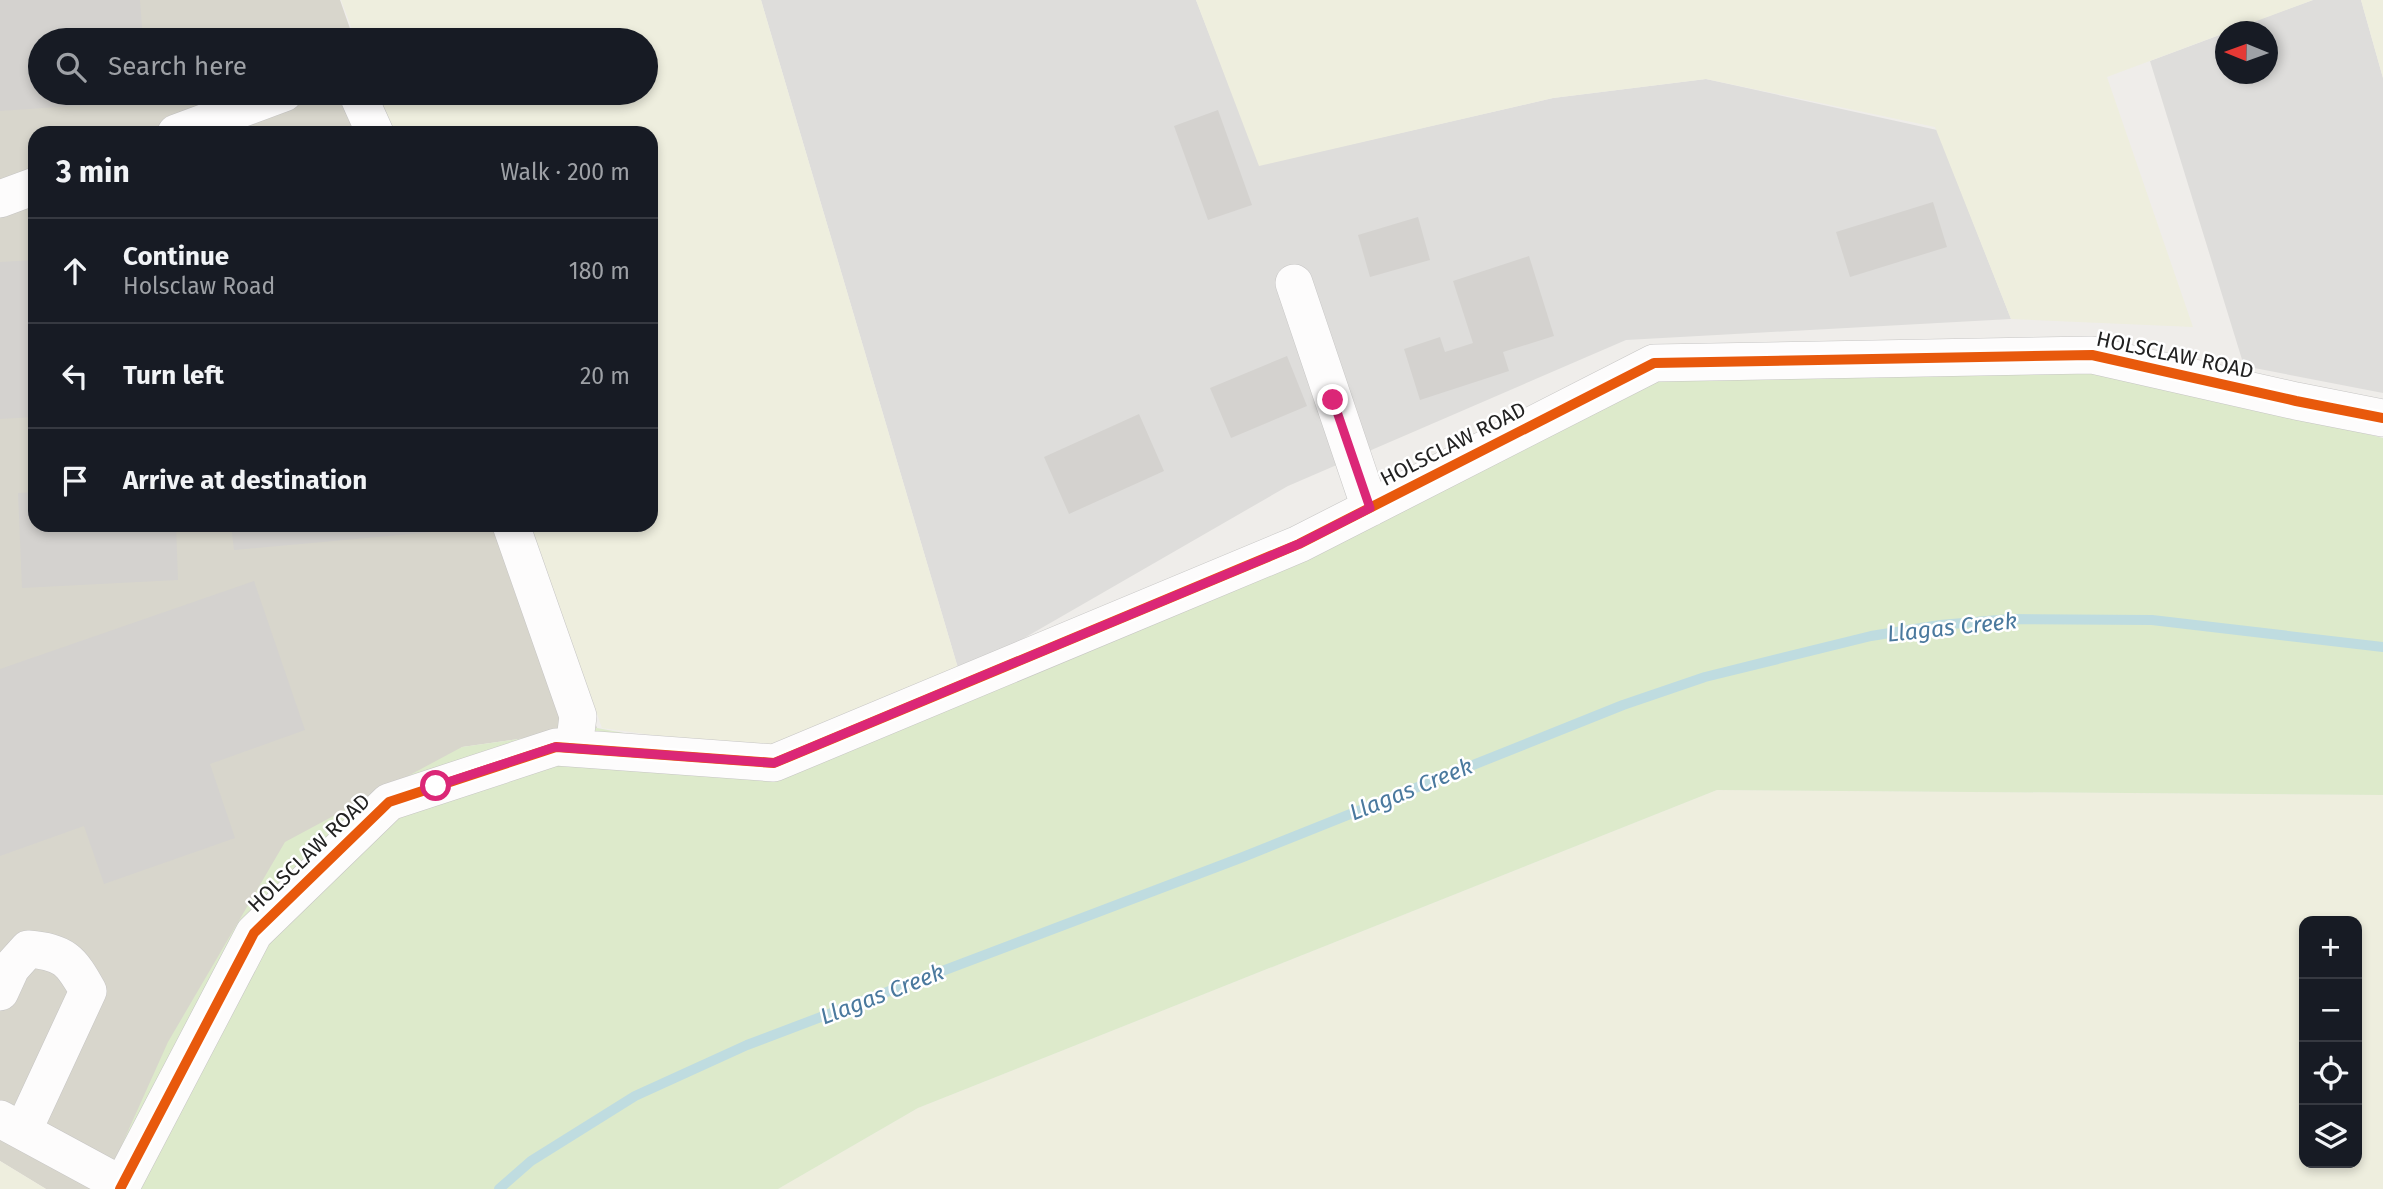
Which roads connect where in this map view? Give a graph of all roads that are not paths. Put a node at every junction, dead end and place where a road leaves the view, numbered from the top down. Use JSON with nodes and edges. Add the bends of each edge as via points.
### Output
{"nodes":[{"id":1,"x":252,"y":105,"type":"edge"},
{"id":2,"x":362,"y":105,"type":"edge"},
{"id":3,"x":195,"y":126,"type":"edge"},
{"id":4,"x":372,"y":126,"type":"edge"},
{"id":5,"x":28,"y":189,"type":"edge"},
{"id":6,"x":0,"y":199,"type":"edge"},
{"id":7,"x":1294,"y":283,"type":"dead end"},
{"id":8,"x":2383,"y":418,"type":"edge"},
{"id":9,"x":1370,"y":508,"type":"junction"},
{"id":10,"x":513,"y":532,"type":"edge"},
{"id":11,"x":574,"y":748,"type":"junction"},
{"id":12,"x":0,"y":992,"type":"edge"},
{"id":13,"x":11,"y":1125,"type":"edge"},
{"id":14,"x":121,"y":1187,"type":"edge"}],
"edges":[{"from":1,"to":3,"type":"street"},
{"from":2,"to":4,"type":"street"},
{"from":5,"to":6,"type":"street"},
{"from":7,"to":9,"type":"street"},
{"from":8,"to":9,"type":"street","name":"HOLSCLAW ROAD","via":[[2092,355],[1654,363]]},
{"from":9,"to":11,"type":"street","name":"HOLSCLAW ROAD","via":[[1299,544],[774,763]]},
{"from":10,"to":11,"type":"street","via":[[578,716]]},
{"from":11,"to":14,"type":"street","name":"HOLSCLAW ROAD","via":[[555,747],[389,802],[379,811],[254,933]]},
{"from":12,"to":13,"type":"street","via":[[11,968],[28,949],[54,951],[75,968],[88,991]]},
{"from":13,"to":14,"type":"street"}]}
